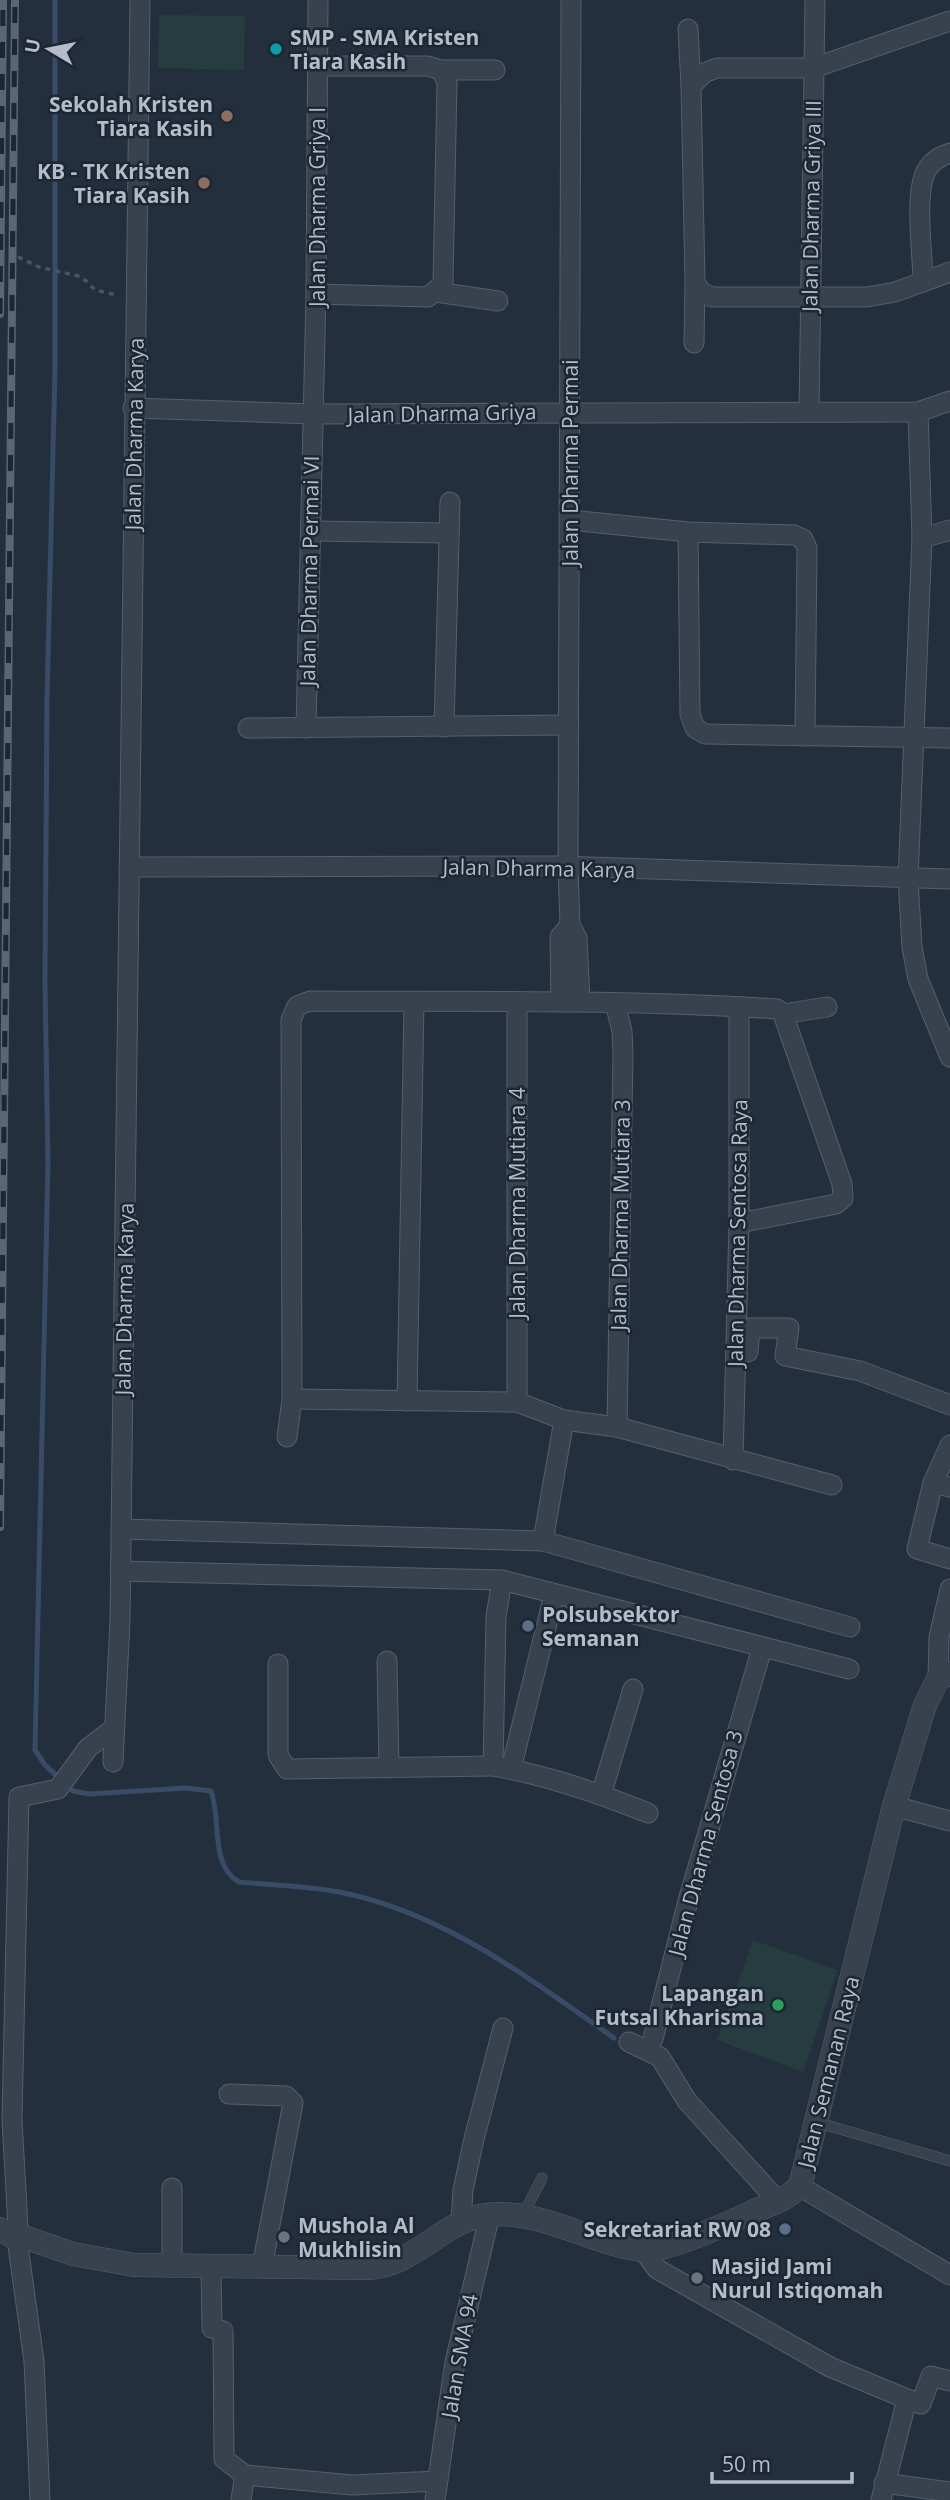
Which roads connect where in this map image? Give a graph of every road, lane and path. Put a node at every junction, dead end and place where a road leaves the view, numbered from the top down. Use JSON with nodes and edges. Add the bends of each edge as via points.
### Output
{"nodes":[{"id":1,"x":140,"y":0,"type":"edge"},
{"id":2,"x":317,"y":0,"type":"edge"},
{"id":3,"x":571,"y":0,"type":"edge"},
{"id":4,"x":815,"y":0,"type":"edge"},
{"id":5,"x":950,"y":21,"type":"edge"},
{"id":6,"x":688,"y":29,"type":"dead end"},
{"id":7,"x":318,"y":65,"type":"junction"},
{"id":8,"x":813,"y":68,"type":"junction"},
{"id":9,"x":441,"y":70,"type":"junction"},
{"id":10,"x":495,"y":70,"type":"dead end"},
{"id":11,"x":691,"y":86,"type":"junction"},
{"id":12,"x":950,"y":153,"type":"edge"},
{"id":13,"x":0,"y":248,"type":"edge"},
{"id":14,"x":950,"y":272,"type":"edge"},
{"id":15,"x":695,"y":282,"type":"junction"},
{"id":16,"x":923,"y":282,"type":"junction"},
{"id":17,"x":436,"y":292,"type":"junction"},
{"id":18,"x":316,"y":294,"type":"junction"},
{"id":19,"x":810,"y":299,"type":"junction"},
{"id":20,"x":136,"y":301,"type":"junction"},
{"id":21,"x":498,"y":301,"type":"dead end"},
{"id":22,"x":694,"y":343,"type":"dead end"},
{"id":23,"x":950,"y":401,"type":"edge"},
{"id":24,"x":133,"y":408,"type":"junction"},
{"id":25,"x":569,"y":411,"type":"junction"},
{"id":26,"x":809,"y":412,"type":"junction"},
{"id":27,"x":918,"y":412,"type":"junction"},
{"id":28,"x":313,"y":414,"type":"junction"},
{"id":29,"x":450,"y":502,"type":"dead end"},
{"id":30,"x":570,"y":520,"type":"junction"},
{"id":31,"x":950,"y":530,"type":"edge"},
{"id":32,"x":311,"y":531,"type":"junction"},
{"id":33,"x":688,"y":532,"type":"junction"},
{"id":34,"x":449,"y":533,"type":"junction"},
{"id":35,"x":922,"y":538,"type":"junction"},
{"id":36,"x":569,"y":725,"type":"junction"},
{"id":37,"x":444,"y":727,"type":"junction"},
{"id":38,"x":248,"y":728,"type":"dead end"},
{"id":39,"x":306,"y":728,"type":"junction"},
{"id":40,"x":805,"y":736,"type":"junction"},
{"id":41,"x":916,"y":738,"type":"junction"},
{"id":42,"x":950,"y":738,"type":"edge"},
{"id":43,"x":568,"y":866,"type":"junction"},
{"id":44,"x":129,"y":867,"type":"junction"},
{"id":45,"x":908,"y":879,"type":"junction"},
{"id":46,"x":950,"y":879,"type":"edge"},
{"id":47,"x":570,"y":1001,"type":"junction"},
{"id":48,"x":414,"y":1002,"type":"junction"},
{"id":49,"x":517,"y":1003,"type":"junction"},
{"id":50,"x":615,"y":1003,"type":"junction"},
{"id":51,"x":739,"y":1007,"type":"junction"},
{"id":52,"x":827,"y":1007,"type":"dead end"},
{"id":53,"x":783,"y":1014,"type":"junction"},
{"id":54,"x":950,"y":1057,"type":"edge"},
{"id":55,"x":739,"y":1223,"type":"junction"},
{"id":56,"x":736,"y":1366,"type":"junction"},
{"id":57,"x":292,"y":1399,"type":"junction"},
{"id":58,"x":407,"y":1401,"type":"junction"},
{"id":59,"x":517,"y":1402,"type":"junction"},
{"id":60,"x":950,"y":1405,"type":"edge"},
{"id":61,"x":564,"y":1420,"type":"junction"},
{"id":62,"x":617,"y":1427,"type":"junction"},
{"id":63,"x":287,"y":1437,"type":"dead end"},
{"id":64,"x":950,"y":1444,"type":"edge"},
{"id":65,"x":733,"y":1460,"type":"junction"},
{"id":66,"x":832,"y":1485,"type":"dead end"},
{"id":67,"x":941,"y":1485,"type":"edge"},
{"id":68,"x":121,"y":1529,"type":"junction"},
{"id":69,"x":542,"y":1541,"type":"junction"},
{"id":70,"x":950,"y":1559,"type":"edge"},
{"id":71,"x":120,"y":1571,"type":"junction"},
{"id":72,"x":502,"y":1580,"type":"junction"},
{"id":73,"x":950,"y":1589,"type":"edge"},
{"id":74,"x":554,"y":1595,"type":"junction"},
{"id":75,"x":850,"y":1627,"type":"dead end"},
{"id":76,"x":761,"y":1648,"type":"junction"},
{"id":77,"x":387,"y":1661,"type":"dead end"},
{"id":78,"x":278,"y":1664,"type":"dead end"},
{"id":79,"x":849,"y":1669,"type":"dead end"},
{"id":80,"x":944,"y":1676,"type":"edge"},
{"id":81,"x":633,"y":1689,"type":"dead end"},
{"id":82,"x":113,"y":1729,"type":"junction"},
{"id":83,"x":113,"y":1762,"type":"dead end"},
{"id":84,"x":389,"y":1768,"type":"junction"},
{"id":85,"x":502,"y":1768,"type":"junction"},
{"id":86,"x":601,"y":1794,"type":"junction"},
{"id":87,"x":894,"y":1806,"type":"junction"},
{"id":88,"x":648,"y":1813,"type":"dead end"},
{"id":89,"x":950,"y":1821,"type":"edge"},
{"id":90,"x":503,"y":2028,"type":"dead end"},
{"id":91,"x":653,"y":2039,"type":"dead end"},
{"id":92,"x":629,"y":2042,"type":"dead end"},
{"id":93,"x":229,"y":2094,"type":"dead end"},
{"id":94,"x":815,"y":2122,"type":"junction"},
{"id":95,"x":950,"y":2161,"type":"edge"},
{"id":96,"x":542,"y":2178,"type":"dead end"},
{"id":97,"x":799,"y":2186,"type":"junction"},
{"id":98,"x":172,"y":2188,"type":"dead end"},
{"id":99,"x":778,"y":2201,"type":"junction"},
{"id":100,"x":489,"y":2214,"type":"junction"},
{"id":101,"x":523,"y":2217,"type":"junction"},
{"id":102,"x":461,"y":2223,"type":"junction"},
{"id":103,"x":14,"y":2233,"type":"edge"},
{"id":104,"x":644,"y":2251,"type":"junction"},
{"id":105,"x":172,"y":2267,"type":"junction"},
{"id":106,"x":211,"y":2267,"type":"junction"},
{"id":107,"x":262,"y":2267,"type":"junction"},
{"id":108,"x":950,"y":2275,"type":"edge"},
{"id":109,"x":950,"y":2381,"type":"edge"},
{"id":110,"x":907,"y":2399,"type":"junction"},
{"id":111,"x":245,"y":2475,"type":"junction"},
{"id":112,"x":436,"y":2491,"type":"edge"},
{"id":113,"x":883,"y":2492,"type":"edge"},
{"id":114,"x":950,"y":2492,"type":"edge"},
{"id":115,"x":40,"y":2500,"type":"edge"},
{"id":116,"x":241,"y":2500,"type":"edge"}],
"edges":[{"from":1,"to":20,"type":"street","name":"Jalan Dharma Karya"},
{"from":2,"to":7,"type":"street","name":"Jalan Dharma Griya I"},
{"from":3,"to":25,"type":"street","name":"Jalan Dharma Permai"},
{"from":4,"to":8,"type":"street","name":"Jalan Dharma Griya III"},
{"from":5,"to":8,"type":"street"},
{"from":6,"to":11,"type":"street"},
{"from":7,"to":9,"type":"street"},
{"from":7,"to":18,"type":"street","name":"Jalan Dharma Griya I"},
{"from":8,"to":11,"type":"street","via":[[717,68]]},
{"from":8,"to":19,"type":"street","name":"Jalan Dharma Griya III"},
{"from":9,"to":10,"type":"street"},
{"from":9,"to":17,"type":"street","via":[[447,82],[443,284]]},
{"from":11,"to":15,"type":"street"},
{"from":12,"to":16,"type":"street","via":[[927,169],[921,187]]},
{"from":13,"to":20,"type":"path","via":[[40,267],[82,277],[95,290]]},
{"from":14,"to":16,"type":"street"},
{"from":15,"to":19,"type":"street","via":[[701,292],[712,297]]},
{"from":15,"to":22,"type":"street"},
{"from":16,"to":19,"type":"street","via":[[867,298]]},
{"from":17,"to":18,"type":"street","via":[[428,297]]},
{"from":17,"to":21,"type":"street"},
{"from":18,"to":28,"type":"street","name":"Jalan Dharma Griya I"},
{"from":19,"to":26,"type":"street","name":"Jalan Dharma Griya III"},
{"from":20,"to":24,"type":"street","name":"Jalan Dharma Karya"},
{"from":23,"to":27,"type":"street","name":"Jalan Dharma Griya"},
{"from":24,"to":28,"type":"street","name":"Jalan Dharma Griya"},
{"from":24,"to":44,"type":"street","name":"Jalan Dharma Karya"},
{"from":25,"to":26,"type":"street","name":"Jalan Dharma Griya"},
{"from":25,"to":28,"type":"street","name":"Jalan Dharma Griya"},
{"from":25,"to":30,"type":"street","name":"Jalan Dharma Permai"},
{"from":26,"to":27,"type":"street","name":"Jalan Dharma Griya"},
{"from":27,"to":35,"type":"street"},
{"from":28,"to":32,"type":"street","name":"Jalan Dharma Permai VI"},
{"from":29,"to":34,"type":"street"},
{"from":30,"to":33,"type":"street"},
{"from":30,"to":36,"type":"street","name":"Jalan Dharma Permai"},
{"from":31,"to":35,"type":"street"},
{"from":32,"to":34,"type":"street"},
{"from":32,"to":39,"type":"street","name":"Jalan Dharma Permai VI"},
{"from":33,"to":40,"type":"street","via":[[690,714],[695,728],[705,734]]},
{"from":33,"to":40,"type":"street","via":[[794,536],[806,542]]},
{"from":34,"to":37,"type":"street"},
{"from":35,"to":41,"type":"street"},
{"from":36,"to":37,"type":"street"},
{"from":36,"to":43,"type":"street","name":"Jalan Dharma Permai"},
{"from":37,"to":39,"type":"street"},
{"from":38,"to":39,"type":"street"},
{"from":40,"to":41,"type":"street"},
{"from":41,"to":42,"type":"street"},
{"from":41,"to":45,"type":"street"},
{"from":43,"to":44,"type":"street","name":"Jalan Dharma Karya"},
{"from":43,"to":45,"type":"street","name":"Jalan Dharma Karya"},
{"from":43,"to":47,"type":"street","name":"Jalan Dharma Permai","via":[[570,925],[560,937]]},
{"from":44,"to":68,"type":"street","name":"Jalan Dharma Karya"},
{"from":45,"to":46,"type":"street","name":"Jalan Dharma Karya"},
{"from":45,"to":54,"type":"street","via":[[918,979]]},
{"from":47,"to":49,"type":"street"},
{"from":47,"to":50,"type":"street"},
{"from":48,"to":49,"type":"street"},
{"from":48,"to":57,"type":"street","via":[[310,1001],[297,1006],[291,1020]]},
{"from":48,"to":58,"type":"street"},
{"from":49,"to":59,"type":"street","name":"Jalan Dharma Mutiara 4"},
{"from":50,"to":51,"type":"street"},
{"from":50,"to":62,"type":"street","name":"Jalan Dharma Mutiara 3","via":[[623,1053]]},
{"from":51,"to":53,"type":"street"},
{"from":51,"to":55,"type":"street","name":"Jalan Dharma Sentosa Raya"},
{"from":52,"to":53,"type":"street"},
{"from":53,"to":55,"type":"street","via":[[843,1198],[836,1204]]},
{"from":55,"to":56,"type":"street","name":"Jalan Dharma Sentosa Raya"},
{"from":56,"to":60,"type":"street","via":[[747,1363],[750,1328],[789,1328],[785,1356],[860,1371]]},
{"from":56,"to":65,"type":"street","name":"Jalan Dharma Sentosa Raya"},
{"from":57,"to":58,"type":"street"},
{"from":57,"to":63,"type":"street"},
{"from":58,"to":59,"type":"street"},
{"from":59,"to":61,"type":"street"},
{"from":61,"to":62,"type":"street"},
{"from":61,"to":69,"type":"street"},
{"from":62,"to":65,"type":"street"},
{"from":64,"to":67,"type":"street"},
{"from":65,"to":66,"type":"street"},
{"from":67,"to":70,"type":"street","via":[[917,1549]]},
{"from":68,"to":69,"type":"street"},
{"from":68,"to":71,"type":"street","name":"Jalan Dharma Karya"},
{"from":69,"to":75,"type":"street"},
{"from":71,"to":72,"type":"street"},
{"from":71,"to":82,"type":"street","name":"Jalan Dharma Karya"},
{"from":72,"to":74,"type":"street"},
{"from":72,"to":85,"type":"street","via":[[496,1617]]},
{"from":73,"to":80,"type":"street","via":[[939,1636]]},
{"from":74,"to":76,"type":"street"},
{"from":74,"to":85,"type":"street"},
{"from":76,"to":79,"type":"street"},
{"from":76,"to":91,"type":"street","name":"Jalan Dharma Sentosa 3"},
{"from":77,"to":84,"type":"street"},
{"from":78,"to":84,"type":"street","via":[[278,1755],[287,1769]]},
{"from":80,"to":87,"type":"street","name":"Jalan Semanan Raya","via":[[925,1705]]},
{"from":81,"to":86,"type":"street"},
{"from":82,"to":83,"type":"street","name":"Jalan Dharma Karya"},
{"from":82,"to":103,"type":"street","via":[[88,1748],[61,1784],[19,1797]]},
{"from":84,"to":85,"type":"street"},
{"from":85,"to":86,"type":"street"},
{"from":86,"to":88,"type":"street"},
{"from":87,"to":89,"type":"street"},
{"from":87,"to":94,"type":"street","name":"Jalan Semanan Raya"},
{"from":90,"to":102,"type":"street","via":[[463,2190]]},
{"from":92,"to":99,"type":"street","via":[[660,2057],[687,2101]]},
{"from":93,"to":107,"type":"street","via":[[286,2096],[293,2103]]},
{"from":94,"to":95,"type":"lane"},
{"from":94,"to":97,"type":"street","name":"Jalan Semanan Raya"},
{"from":96,"to":101,"type":"lane"},
{"from":97,"to":99,"type":"street","name":"Jalan Semanan Raya"},
{"from":97,"to":108,"type":"street"},
{"from":98,"to":105,"type":"street"},
{"from":99,"to":104,"type":"street","name":"Jalan Semanan Raya"},
{"from":100,"to":101,"type":"street"},
{"from":100,"to":102,"type":"street"},
{"from":100,"to":112,"type":"street","name":"Jalan SMA 94","via":[[455,2362]]},
{"from":101,"to":104,"type":"street"},
{"from":102,"to":107,"type":"street","via":[[421,2250],[381,2267]]},
{"from":103,"to":105,"type":"street","via":[[72,2254]]},
{"from":103,"to":115,"type":"street","via":[[34,2361]]},
{"from":104,"to":110,"type":"street","via":[[657,2269],[830,2367]]},
{"from":105,"to":106,"type":"street"},
{"from":106,"to":107,"type":"street"},
{"from":106,"to":111,"type":"street","via":[[212,2328],[223,2331],[224,2459]]},
{"from":109,"to":110,"type":"street","via":[[931,2376],[921,2404]]},
{"from":110,"to":113,"type":"street"},
{"from":111,"to":112,"type":"street"},
{"from":111,"to":116,"type":"street"},
{"from":113,"to":114,"type":"street"}]}
